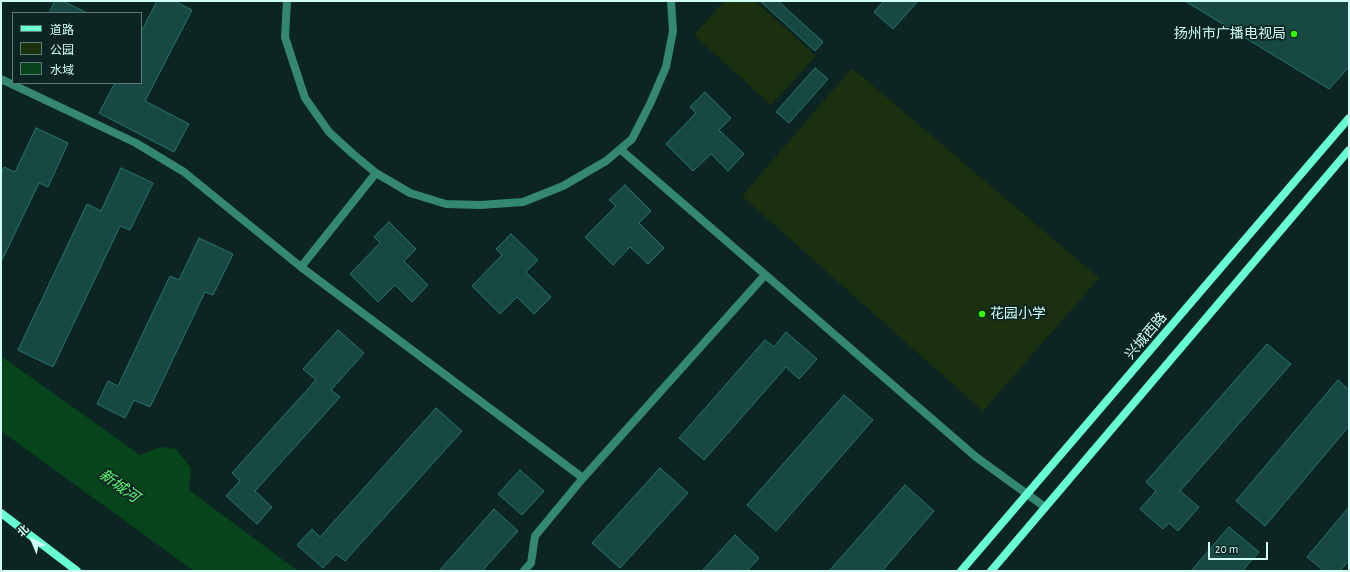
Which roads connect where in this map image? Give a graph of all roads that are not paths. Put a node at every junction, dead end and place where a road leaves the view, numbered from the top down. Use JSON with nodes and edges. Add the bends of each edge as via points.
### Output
{"nodes":[{"id":1,"x":287,"y":1,"type":"edge"},
{"id":2,"x":671,"y":1,"type":"edge"},
{"id":3,"x":1,"y":79,"type":"edge"},
{"id":4,"x":1349,"y":118,"type":"edge"},
{"id":5,"x":620,"y":149,"type":"junction"},
{"id":6,"x":1349,"y":150,"type":"edge"},
{"id":7,"x":376,"y":172,"type":"junction"},
{"id":8,"x":301,"y":267,"type":"junction"},
{"id":9,"x":765,"y":275,"type":"junction"},
{"id":10,"x":583,"y":478,"type":"junction"},
{"id":11,"x":1028,"y":494,"type":"junction"},
{"id":12,"x":1045,"y":507,"type":"junction"},
{"id":13,"x":1,"y":513,"type":"edge"},
{"id":14,"x":77,"y":571,"type":"edge"},
{"id":15,"x":524,"y":571,"type":"edge"},
{"id":16,"x":961,"y":571,"type":"edge"},
{"id":17,"x":991,"y":571,"type":"edge"}],
"edges":[{"from":1,"to":7,"type":"lane","via":[[285,37],[305,98],[329,132]]},
{"from":2,"to":5,"type":"lane","via":[[673,31],[666,67],[632,139]]},
{"from":3,"to":8,"type":"lane","via":[[136,143],[184,172]]},
{"from":4,"to":11,"type":"street","name":"兴城西路"},
{"from":5,"to":7,"type":"lane","via":[[606,161],[563,186],[523,202],[446,204],[410,193]]},
{"from":5,"to":9,"type":"lane"},
{"from":6,"to":12,"type":"street"},
{"from":7,"to":8,"type":"lane"},
{"from":8,"to":10,"type":"lane"},
{"from":9,"to":10,"type":"lane"},
{"from":9,"to":11,"type":"lane","via":[[976,457]]},
{"from":10,"to":15,"type":"lane","via":[[535,536],[530,564]]},
{"from":11,"to":12,"type":"lane"},
{"from":11,"to":16,"type":"street","name":"兴城西路"},
{"from":12,"to":17,"type":"street"},
{"from":13,"to":14,"type":"street"}]}
